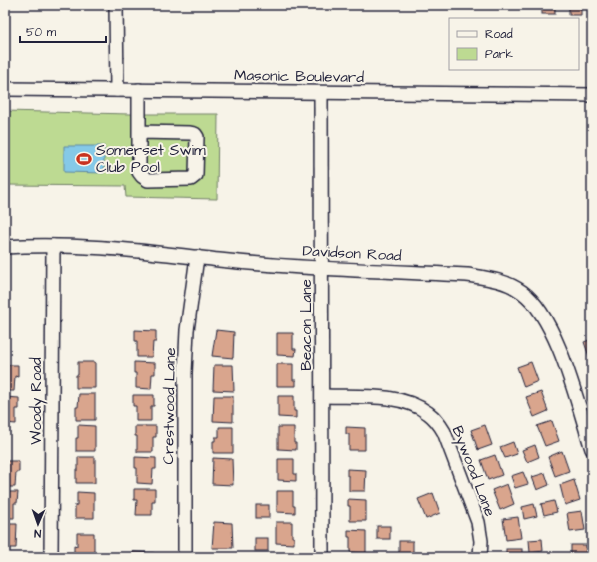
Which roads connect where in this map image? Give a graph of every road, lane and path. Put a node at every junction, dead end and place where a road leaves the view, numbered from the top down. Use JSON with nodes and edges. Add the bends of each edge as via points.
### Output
{"nodes":[{"id":1,"x":116,"y":5,"type":"edge"},
{"id":2,"x":5,"y":89,"type":"edge"},
{"id":3,"x":117,"y":90,"type":"junction"},
{"id":4,"x":139,"y":90,"type":"junction"},
{"id":5,"x":321,"y":93,"type":"junction"},
{"id":6,"x":592,"y":95,"type":"edge"},
{"id":7,"x":139,"y":132,"type":"junction"},
{"id":8,"x":53,"y":246,"type":"junction"},
{"id":9,"x":5,"y":247,"type":"edge"},
{"id":10,"x":197,"y":257,"type":"junction"},
{"id":11,"x":322,"y":268,"type":"junction"},
{"id":12,"x":323,"y":396,"type":"junction"},
{"id":13,"x":592,"y":449,"type":"edge"},
{"id":14,"x":51,"y":557,"type":"edge"},
{"id":15,"x":185,"y":557,"type":"edge"},
{"id":16,"x":322,"y":557,"type":"edge"},
{"id":17,"x":480,"y":557,"type":"edge"}],
"edges":[{"from":1,"to":3,"type":"street"},
{"from":2,"to":3,"type":"street","name":"Masonic Boulevard"},
{"from":3,"to":4,"type":"street","name":"Masonic Boulevard"},
{"from":4,"to":5,"type":"street","name":"Masonic Boulevard"},
{"from":4,"to":7,"type":"street"},
{"from":5,"to":6,"type":"street","name":"Masonic Boulevard"},
{"from":5,"to":11,"type":"street","name":"Beacon Lane"},
{"from":7,"to":7,"type":"street","via":[[138,172],[142,176],[148,180],[191,179],[196,175],[195,134]]},
{"from":8,"to":9,"type":"street","name":"Davidson Road"},
{"from":8,"to":10,"type":"street","name":"Davidson Road"},
{"from":8,"to":14,"type":"street","name":"Woody Road"},
{"from":10,"to":11,"type":"street","name":"Davidson Road"},
{"from":10,"to":15,"type":"street","name":"Crestwood Lane","via":[[187,330],[185,373]]},
{"from":11,"to":12,"type":"street","name":"Beacon Lane"},
{"from":11,"to":13,"type":"street","name":"Davidson Road","via":[[467,275],[490,278],[521,292],[533,302],[554,338]]},
{"from":12,"to":16,"type":"street","name":"Beacon Lane"},
{"from":12,"to":17,"type":"street","name":"Bywood Lane","via":[[394,398],[413,404],[437,421],[444,432],[478,522]]}]}
